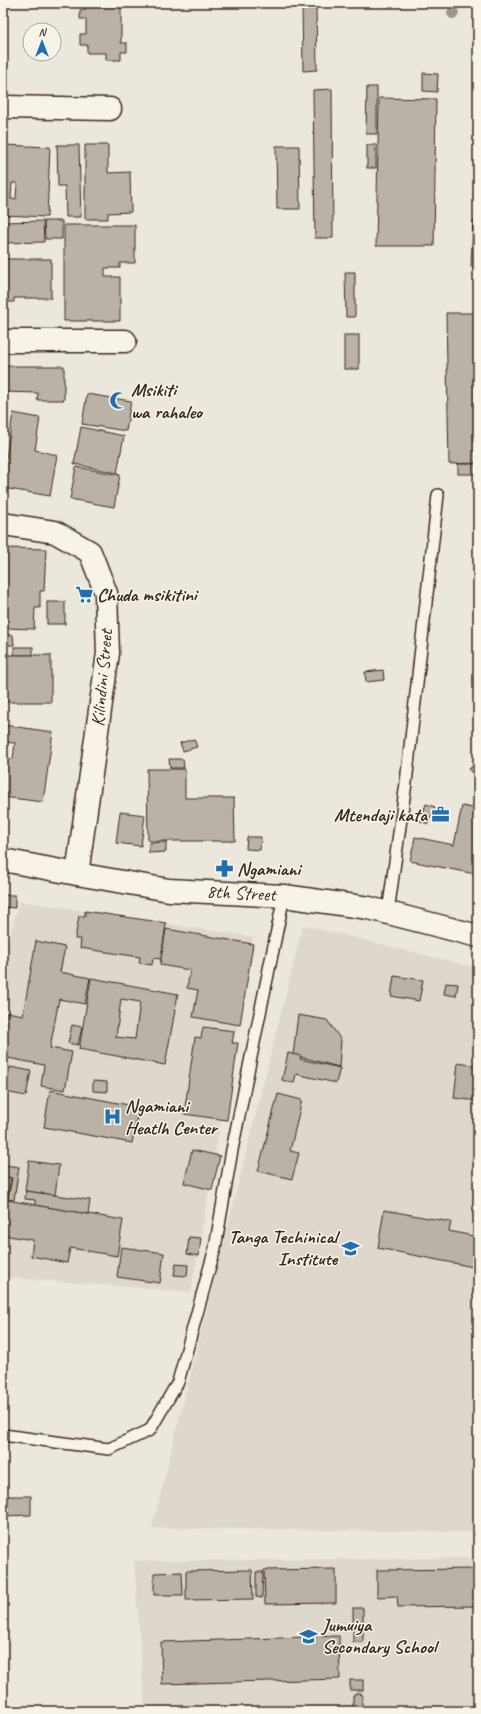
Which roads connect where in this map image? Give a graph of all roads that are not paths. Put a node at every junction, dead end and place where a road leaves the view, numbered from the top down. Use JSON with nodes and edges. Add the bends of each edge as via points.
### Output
{"nodes":[{"id":1,"x":3,"y":107,"type":"edge"},
{"id":2,"x":110,"y":109,"type":"dead end"},
{"id":3,"x":3,"y":341,"type":"edge"},
{"id":4,"x":125,"y":341,"type":"dead end"},
{"id":5,"x":438,"y":495,"type":"dead end"},
{"id":6,"x":3,"y":524,"type":"edge"},
{"id":7,"x":3,"y":860,"type":"edge"},
{"id":8,"x":77,"y":874,"type":"junction"},
{"id":9,"x":284,"y":896,"type":"junction"},
{"id":10,"x":388,"y":912,"type":"junction"},
{"id":11,"x":478,"y":936,"type":"edge"},
{"id":12,"x":3,"y":1435,"type":"edge"}],
"edges":[{"from":1,"to":2,"type":"street"},
{"from":3,"to":4,"type":"street"},
{"from":5,"to":10,"type":"lane","via":[[406,783]]},
{"from":6,"to":8,"type":"street","name":"Kilindini Street","via":[[55,532],[90,552],[106,594],[108,652]]},
{"from":7,"to":8,"type":"street","name":"8th Street"},
{"from":8,"to":9,"type":"street","name":"8th Street","via":[[169,890]]},
{"from":9,"to":10,"type":"street","name":"8th Street"},
{"from":9,"to":12,"type":"lane","via":[[215,1248],[178,1382],[150,1430],[109,1449]]},
{"from":10,"to":11,"type":"street","name":"8th Street"}]}
